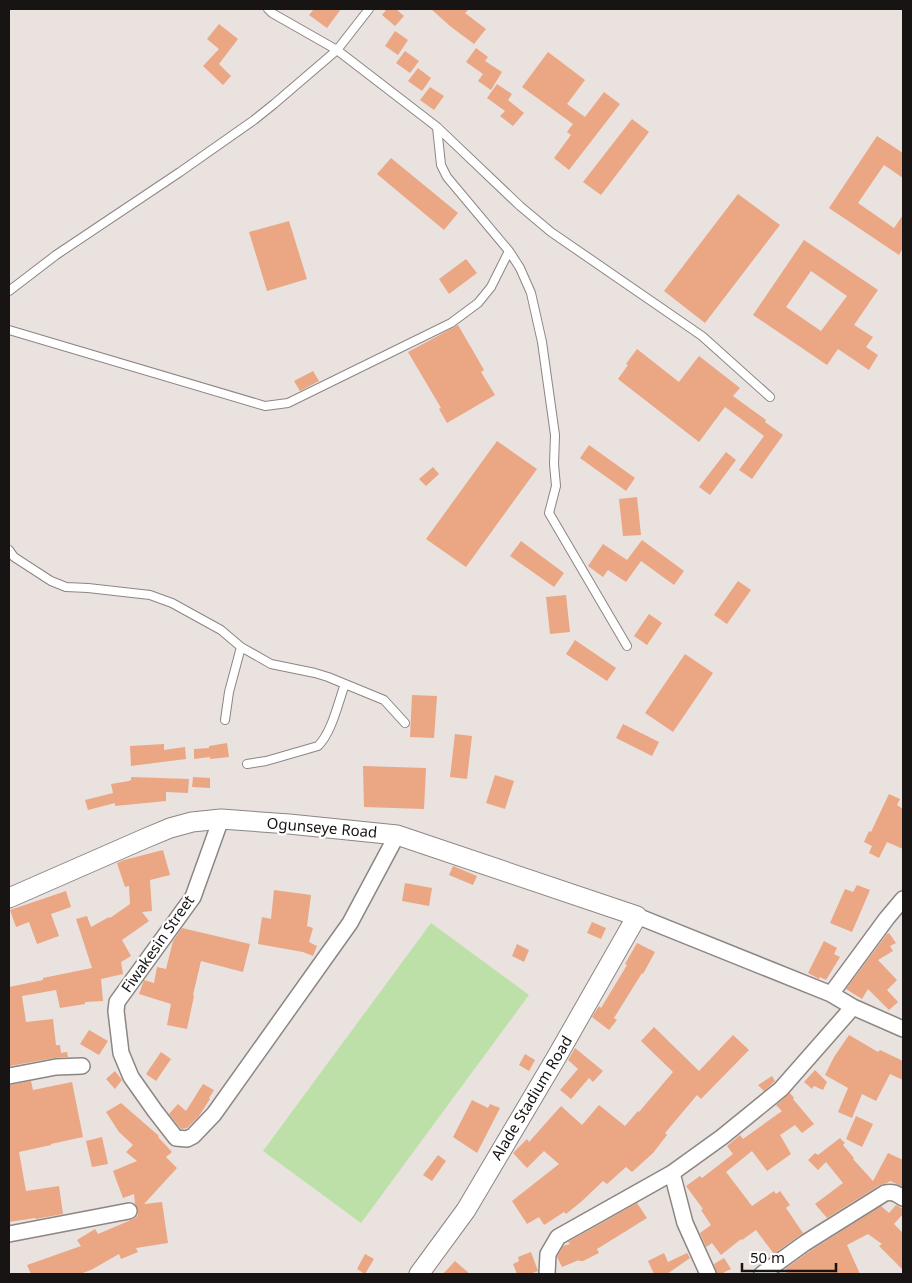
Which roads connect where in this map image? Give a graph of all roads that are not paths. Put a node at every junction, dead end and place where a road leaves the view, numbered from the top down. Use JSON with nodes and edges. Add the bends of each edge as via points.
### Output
{"nodes":[{"id":1,"x":268,"y":9,"type":"edge"},
{"id":2,"x":369,"y":9,"type":"edge"},
{"id":3,"x":337,"y":50,"type":"junction"},
{"id":4,"x":437,"y":127,"type":"junction"},
{"id":5,"x":509,"y":252,"type":"junction"},
{"id":6,"x":9,"y":291,"type":"edge"},
{"id":7,"x":9,"y":330,"type":"edge"},
{"id":8,"x":770,"y":397,"type":"dead end"},
{"id":9,"x":9,"y":550,"type":"edge"},
{"id":10,"x":627,"y":646,"type":"dead end"},
{"id":11,"x":240,"y":647,"type":"junction"},
{"id":12,"x":345,"y":684,"type":"junction"},
{"id":13,"x":225,"y":720,"type":"dead end"},
{"id":14,"x":405,"y":723,"type":"dead end"},
{"id":15,"x":247,"y":764,"type":"dead end"},
{"id":16,"x":221,"y":819,"type":"junction"},
{"id":17,"x":396,"y":835,"type":"junction"},
{"id":18,"x":9,"y":898,"type":"edge"},
{"id":19,"x":903,"y":899,"type":"edge"},
{"id":20,"x":637,"y":916,"type":"junction"},
{"id":21,"x":831,"y":994,"type":"junction"},
{"id":22,"x":853,"y":1007,"type":"junction"},
{"id":23,"x":903,"y":1029,"type":"edge"},
{"id":24,"x":82,"y":1066,"type":"dead end"},
{"id":25,"x":9,"y":1076,"type":"edge"},
{"id":26,"x":672,"y":1172,"type":"junction"},
{"id":27,"x":903,"y":1198,"type":"edge"},
{"id":28,"x":129,"y":1211,"type":"dead end"},
{"id":29,"x":9,"y":1234,"type":"edge"},
{"id":30,"x":419,"y":1274,"type":"edge"},
{"id":31,"x":547,"y":1274,"type":"edge"},
{"id":32,"x":708,"y":1274,"type":"edge"},
{"id":33,"x":762,"y":1274,"type":"edge"}],
"edges":[{"from":1,"to":3,"type":"lane"},
{"from":2,"to":3,"type":"lane"},
{"from":3,"to":4,"type":"lane"},
{"from":3,"to":6,"type":"lane","via":[[254,120],[56,255]]},
{"from":4,"to":5,"type":"lane","via":[[441,165]]},
{"from":4,"to":8,"type":"lane","via":[[552,232],[702,336]]},
{"from":5,"to":7,"type":"lane","via":[[478,303],[451,323],[288,404],[266,406]]},
{"from":5,"to":10,"type":"lane","via":[[531,293],[542,342],[555,435],[556,486],[549,513]]},
{"from":9,"to":11,"type":"lane","via":[[14,557],[66,587],[150,595],[172,603],[221,630]]},
{"from":11,"to":12,"type":"lane","via":[[271,664],[315,673]]},
{"from":11,"to":13,"type":"lane"},
{"from":12,"to":14,"type":"lane","via":[[384,700]]},
{"from":12,"to":15,"type":"lane","via":[[329,729],[318,746]]},
{"from":16,"to":17,"type":"street","name":"Ogunseye Road"},
{"from":16,"to":17,"type":"street","name":"Fiwakesin Street","via":[[193,897],[117,1002],[121,1054],[131,1077],[176,1138],[193,1136],[214,1114],[350,923]]},
{"from":16,"to":18,"type":"street","name":"Ogunseye Road","via":[[170,828]]},
{"from":17,"to":20,"type":"street","name":"Ogunseye Road"},
{"from":19,"to":21,"type":"street"},
{"from":20,"to":21,"type":"street"},
{"from":20,"to":30,"type":"street","name":"Alade Stadium Road","via":[[466,1210]]},
{"from":21,"to":22,"type":"street"},
{"from":22,"to":23,"type":"street"},
{"from":22,"to":26,"type":"street","via":[[781,1089]]},
{"from":24,"to":25,"type":"street","via":[[56,1067]]},
{"from":26,"to":31,"type":"street","via":[[558,1237],[548,1254]]},
{"from":26,"to":32,"type":"street","via":[[685,1223]]},
{"from":27,"to":33,"type":"street","via":[[895,1193],[885,1193]]},
{"from":28,"to":29,"type":"street"}]}
